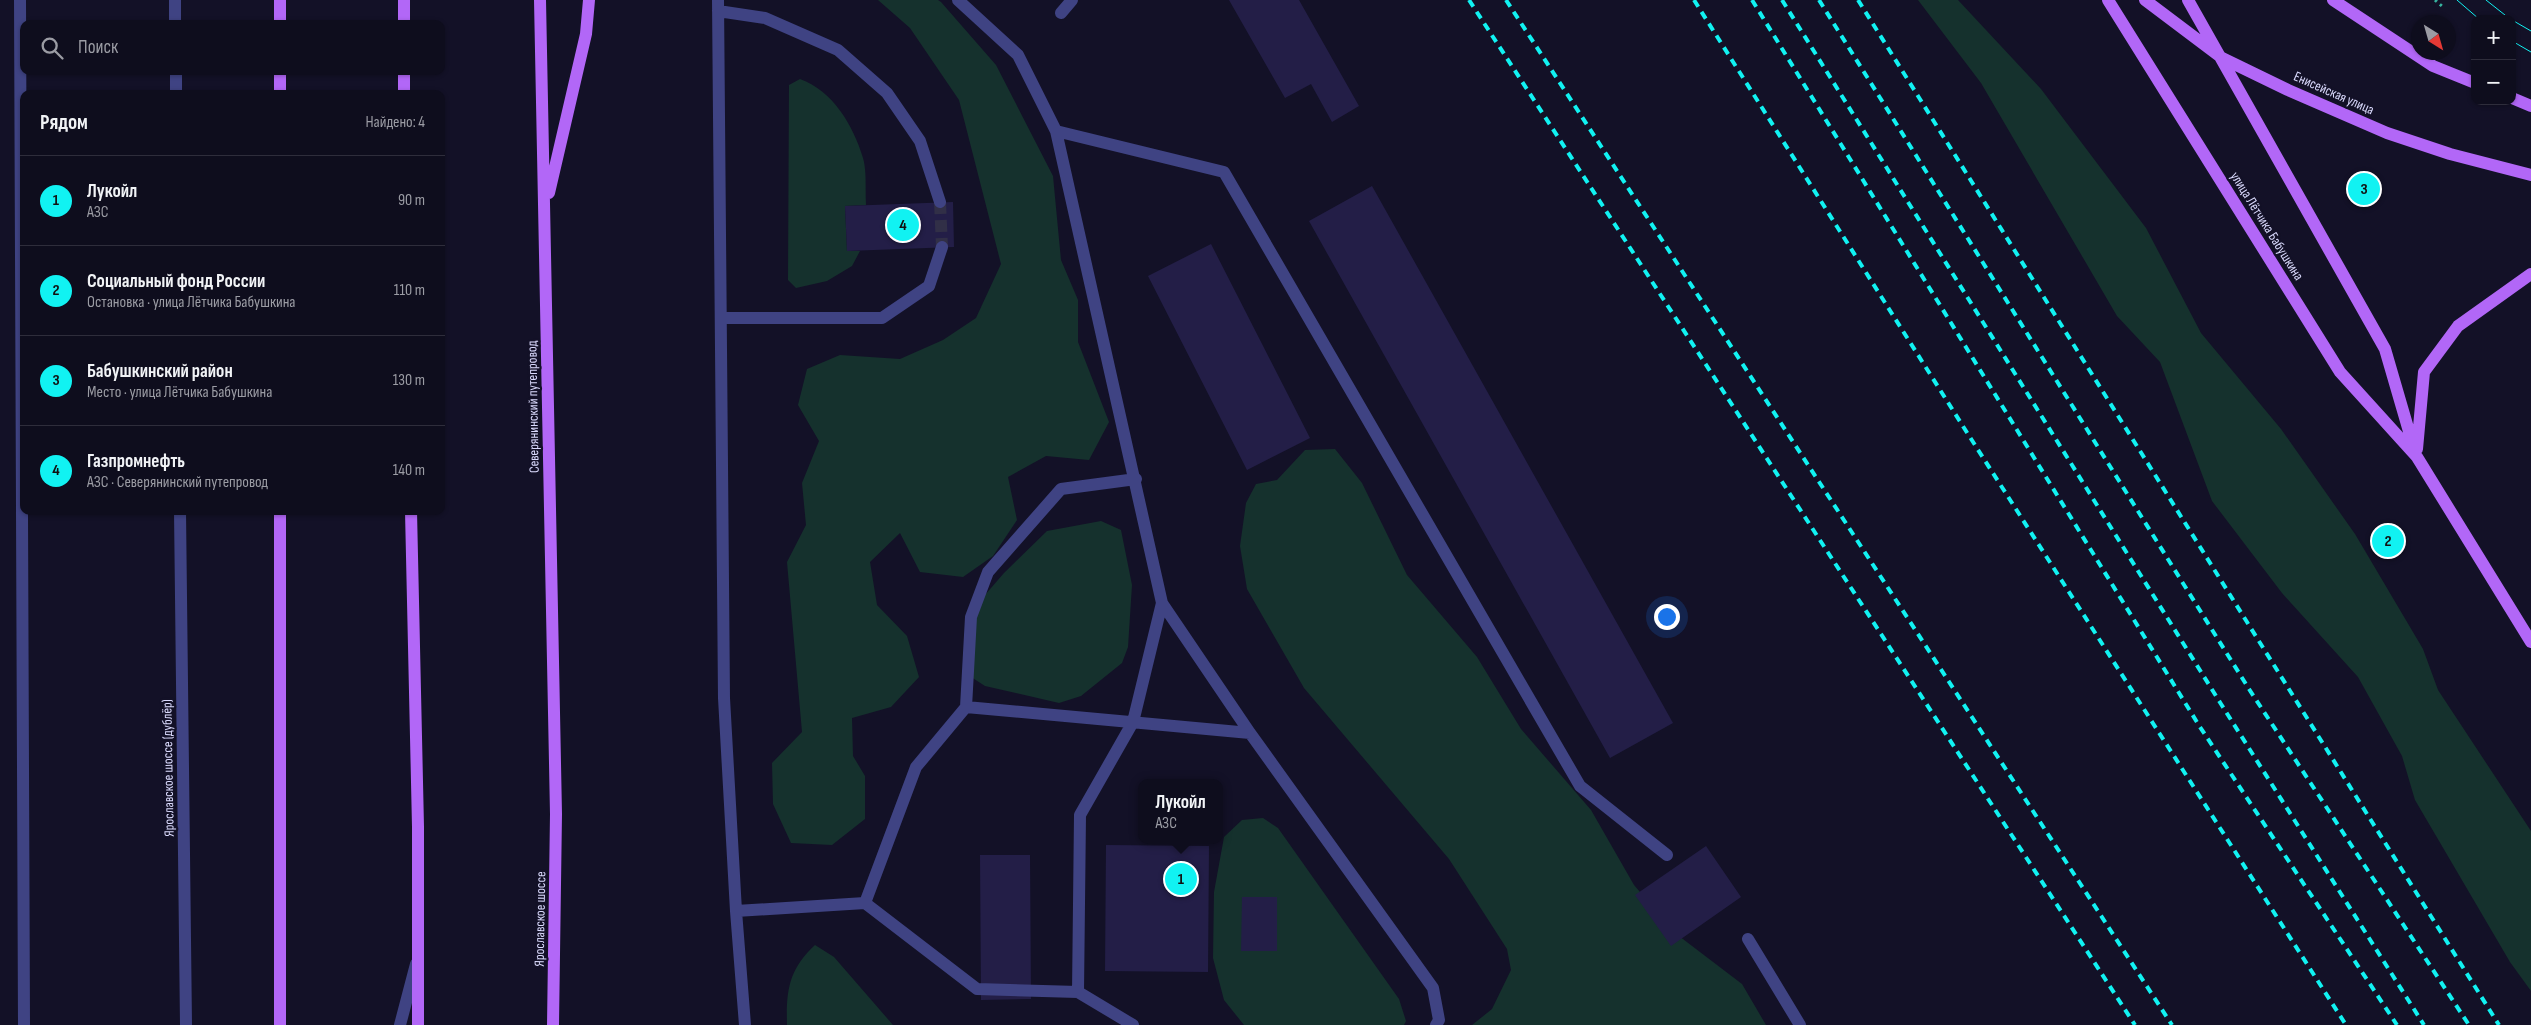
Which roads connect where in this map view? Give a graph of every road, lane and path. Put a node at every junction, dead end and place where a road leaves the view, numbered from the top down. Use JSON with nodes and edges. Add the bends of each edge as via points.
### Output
{"nodes":[{"id":1,"x":20,"y":0,"type":"edge"},
{"id":2,"x":175,"y":0,"type":"edge"},
{"id":3,"x":280,"y":0,"type":"edge"},
{"id":4,"x":404,"y":0,"type":"edge"},
{"id":5,"x":540,"y":0,"type":"edge"},
{"id":6,"x":589,"y":0,"type":"edge"},
{"id":7,"x":958,"y":0,"type":"edge"},
{"id":8,"x":1072,"y":0,"type":"edge"},
{"id":9,"x":2108,"y":0,"type":"edge"},
{"id":10,"x":2145,"y":0,"type":"edge"},
{"id":11,"x":2188,"y":0,"type":"edge"},
{"id":12,"x":2333,"y":0,"type":"edge"},
{"id":13,"x":2435,"y":0,"type":"edge"},
{"id":14,"x":718,"y":5,"type":"edge"},
{"id":15,"x":2443,"y":7,"type":"dead end"},
{"id":16,"x":1061,"y":13,"type":"dead end"},
{"id":17,"x":20,"y":20,"type":"edge"},
{"id":18,"x":175,"y":20,"type":"edge"},
{"id":19,"x":280,"y":20,"type":"edge"},
{"id":20,"x":404,"y":20,"type":"edge"},
{"id":21,"x":2222,"y":58,"type":"junction"},
{"id":22,"x":20,"y":75,"type":"edge"},
{"id":23,"x":176,"y":75,"type":"edge"},
{"id":24,"x":280,"y":75,"type":"edge"},
{"id":25,"x":404,"y":75,"type":"edge"},
{"id":26,"x":2471,"y":81,"type":"edge"},
{"id":27,"x":20,"y":90,"type":"edge"},
{"id":28,"x":176,"y":90,"type":"edge"},
{"id":29,"x":280,"y":90,"type":"edge"},
{"id":30,"x":404,"y":90,"type":"edge"},
{"id":31,"x":2516,"y":100,"type":"edge"},
{"id":32,"x":2531,"y":106,"type":"edge"},
{"id":33,"x":1056,"y":131,"type":"junction"},
{"id":34,"x":2531,"y":175,"type":"edge"},
{"id":35,"x":940,"y":202,"type":"tunnel mouth"},
{"id":36,"x":544,"y":212,"type":"junction"},
{"id":37,"x":942,"y":247,"type":"tunnel mouth"},
{"id":38,"x":2531,"y":274,"type":"edge"},
{"id":39,"x":721,"y":318,"type":"junction"},
{"id":40,"x":2417,"y":457,"type":"junction"},
{"id":41,"x":1136,"y":479,"type":"junction"},
{"id":42,"x":22,"y":515,"type":"edge"},
{"id":43,"x":180,"y":515,"type":"edge"},
{"id":44,"x":280,"y":515,"type":"edge"},
{"id":45,"x":412,"y":515,"type":"edge"},
{"id":46,"x":1162,"y":603,"type":"junction"},
{"id":47,"x":2531,"y":642,"type":"edge"},
{"id":48,"x":966,"y":707,"type":"junction"},
{"id":49,"x":1133,"y":722,"type":"junction"},
{"id":50,"x":1250,"y":733,"type":"junction"},
{"id":51,"x":556,"y":814,"type":"joint"},
{"id":52,"x":1667,"y":855,"type":"dead end"},
{"id":53,"x":865,"y":903,"type":"junction"},
{"id":54,"x":736,"y":910,"type":"junction"},
{"id":55,"x":1748,"y":939,"type":"dead end"},
{"id":56,"x":417,"y":959,"type":"junction"},
{"id":57,"x":1078,"y":992,"type":"junction"},
{"id":58,"x":24,"y":1025,"type":"edge"},
{"id":59,"x":186,"y":1025,"type":"edge"},
{"id":60,"x":280,"y":1025,"type":"edge"},
{"id":61,"x":400,"y":1025,"type":"edge"},
{"id":62,"x":418,"y":1025,"type":"edge"},
{"id":63,"x":553,"y":1025,"type":"edge"},
{"id":64,"x":745,"y":1025,"type":"edge"},
{"id":65,"x":1133,"y":1025,"type":"edge"},
{"id":66,"x":1436,"y":1025,"type":"edge"},
{"id":67,"x":1800,"y":1025,"type":"edge"}],
"edges":[{"from":1,"to":17,"type":"street"},
{"from":2,"to":18,"type":"street"},
{"from":3,"to":19,"type":"main road"},
{"from":4,"to":20,"type":"main road"},
{"from":5,"to":36,"type":"main road","name":"Северянинский путепровод"},
{"from":6,"to":36,"type":"main road","via":[[586,34]]},
{"from":7,"to":33,"type":"street","via":[[1018,55]]},
{"from":8,"to":16,"type":"street"},
{"from":9,"to":40,"type":"main road","name":"улица Лётчика Бабушкина","via":[[2340,372]]},
{"from":10,"to":21,"type":"main road","name":"Енисейская улица"},
{"from":11,"to":21,"type":"main road","name":"улица Лётчика Бабушкина"},
{"from":12,"to":26,"type":"main road","via":[[2428,63]]},
{"from":13,"to":15,"type":"path"},
{"from":14,"to":35,"type":"street","via":[[765,18],[838,50],[888,93],[920,141]]},
{"from":14,"to":39,"type":"street"},
{"from":21,"to":34,"type":"main road","name":"Енисейская улица","via":[[2387,133],[2450,154]]},
{"from":21,"to":40,"type":"main road","name":"улица Лётчика Бабушкина","via":[[2385,349]]},
{"from":22,"to":27,"type":"street"},
{"from":23,"to":28,"type":"street"},
{"from":24,"to":29,"type":"main road"},
{"from":25,"to":30,"type":"main road"},
{"from":31,"to":32,"type":"main road"},
{"from":33,"to":41,"type":"street"},
{"from":33,"to":52,"type":"street","via":[[1224,172],[1580,786]]},
{"from":36,"to":51,"type":"main road","name":"Северянинский путепровод"},
{"from":37,"to":39,"type":"street","via":[[929,286],[882,318]]},
{"from":38,"to":40,"type":"main road","via":[[2458,326],[2424,372]]},
{"from":39,"to":54,"type":"street","via":[[724,698]]},
{"from":40,"to":47,"type":"main road","name":"улица Лётчика Бабушкина"},
{"from":41,"to":46,"type":"street"},
{"from":41,"to":48,"type":"street","via":[[1061,489],[988,572],[971,617]]},
{"from":42,"to":58,"type":"street"},
{"from":43,"to":59,"type":"street","name":"Ярославское шоссе (дублёр)"},
{"from":44,"to":60,"type":"main road"},
{"from":45,"to":56,"type":"main road"},
{"from":46,"to":49,"type":"street"},
{"from":46,"to":50,"type":"street"},
{"from":48,"to":49,"type":"street"},
{"from":48,"to":53,"type":"street","via":[[916,767]]},
{"from":49,"to":50,"type":"street"},
{"from":49,"to":57,"type":"street","via":[[1080,815]]},
{"from":50,"to":66,"type":"street","via":[[1433,988],[1439,1020]]},
{"from":51,"to":63,"type":"main road","name":"Ярославское шоссе"},
{"from":53,"to":54,"type":"street"},
{"from":53,"to":57,"type":"street","via":[[977,989]]},
{"from":54,"to":64,"type":"street"},
{"from":55,"to":67,"type":"street"},
{"from":56,"to":61,"type":"street"},
{"from":56,"to":62,"type":"main road"},
{"from":57,"to":65,"type":"street"}]}
